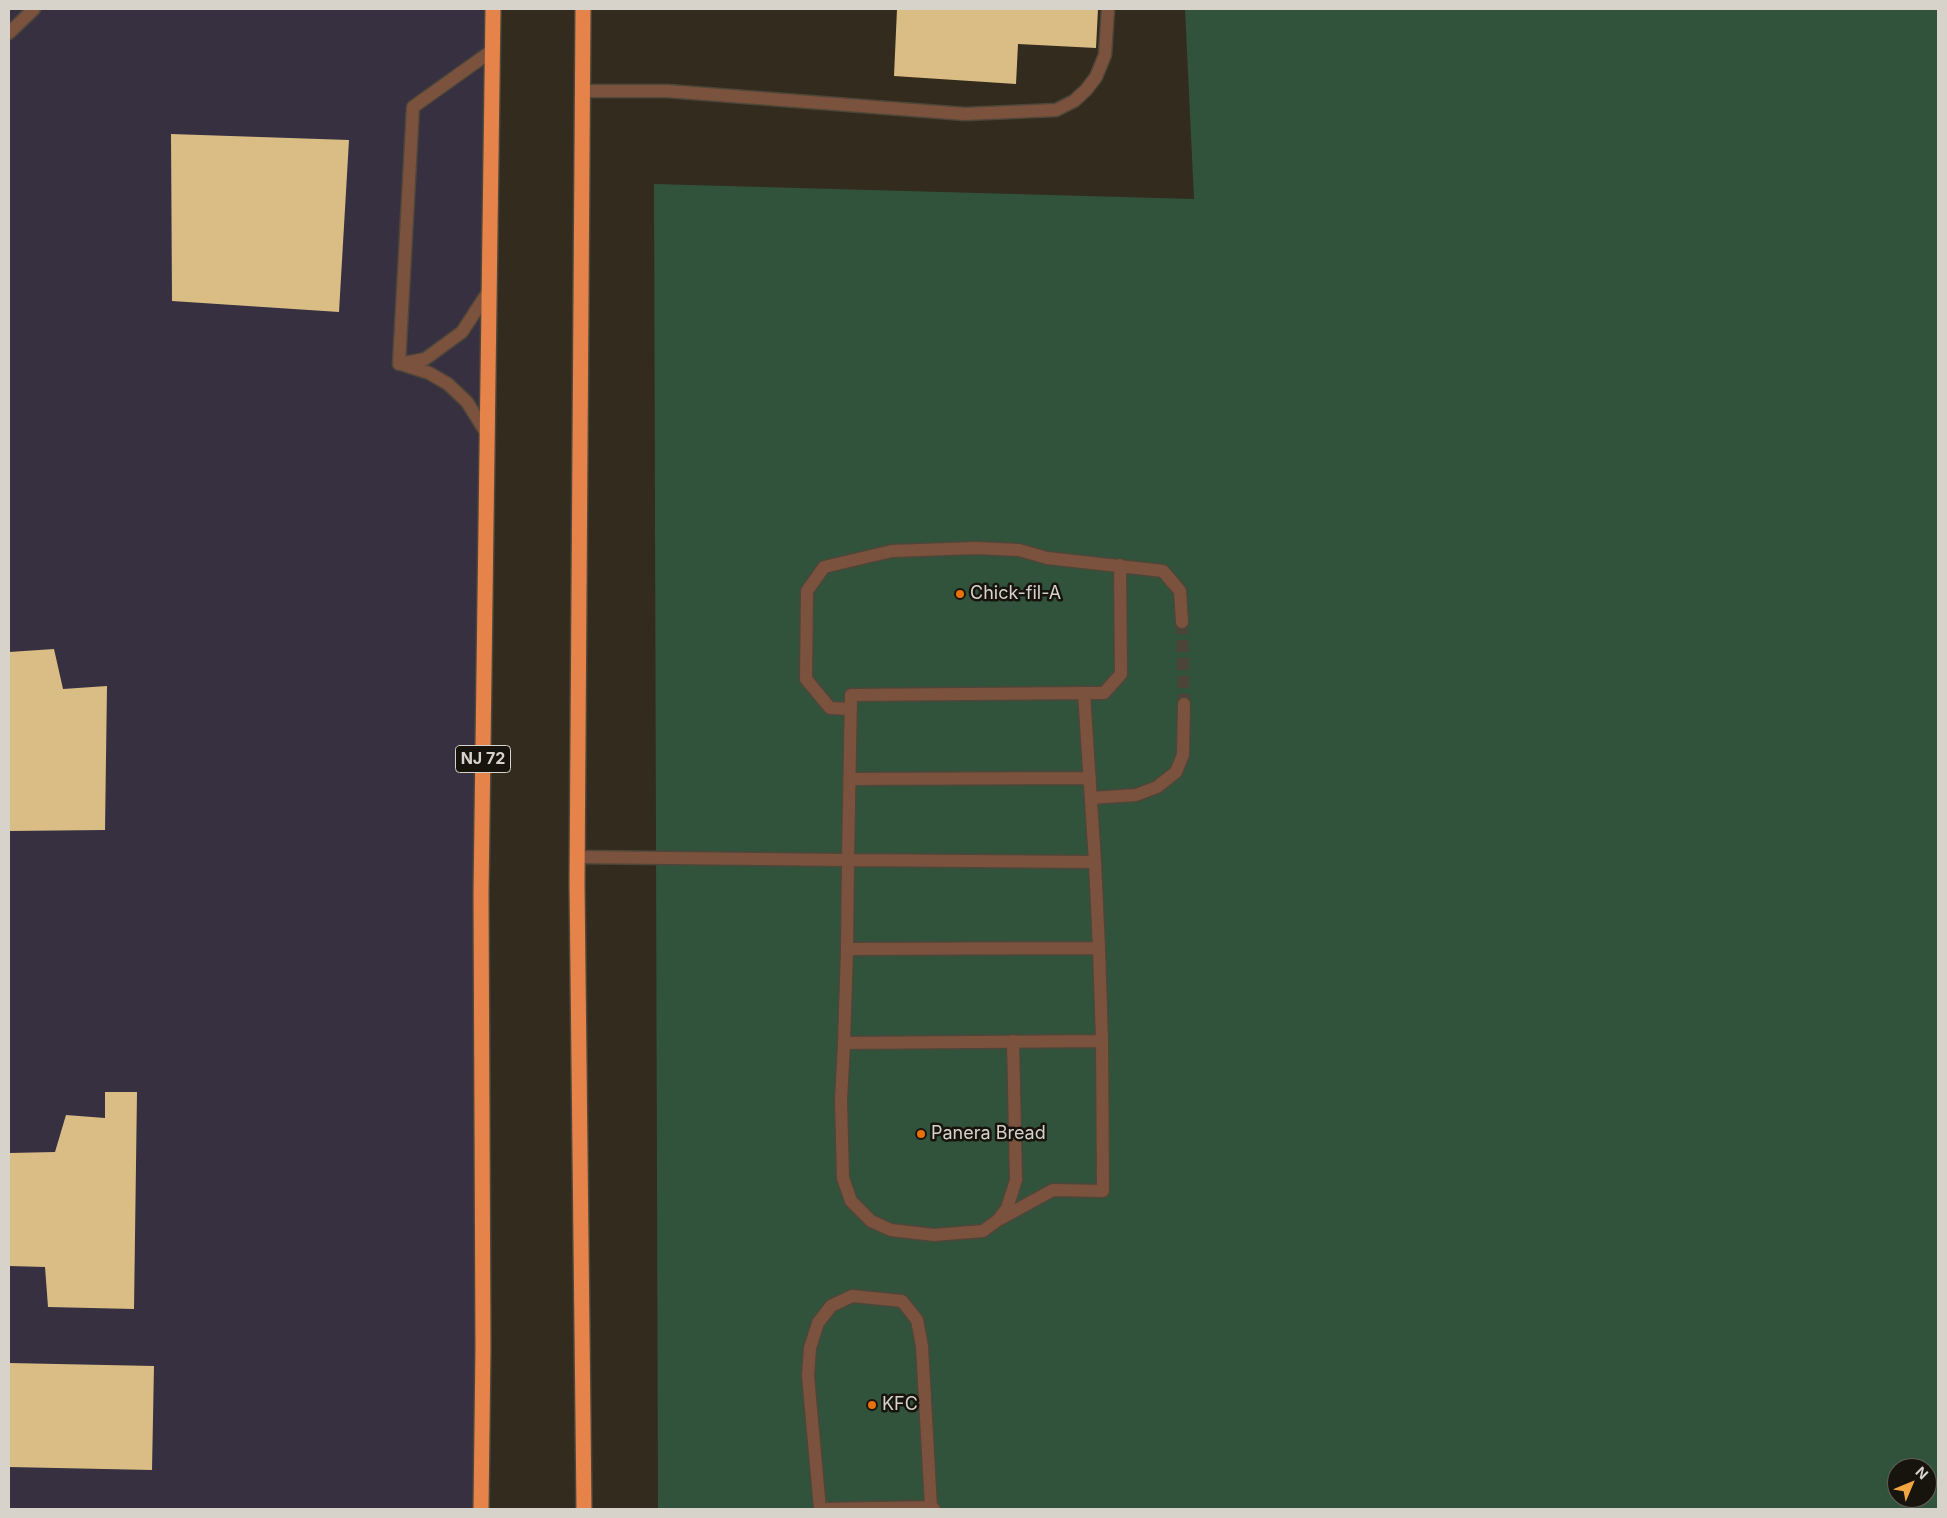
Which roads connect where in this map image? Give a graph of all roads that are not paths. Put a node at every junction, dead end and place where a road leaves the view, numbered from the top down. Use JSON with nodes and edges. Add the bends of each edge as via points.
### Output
{"nodes":[{"id":1,"x":34,"y":9,"type":"edge"},
{"id":2,"x":493,"y":9,"type":"edge"},
{"id":3,"x":583,"y":9,"type":"edge"},
{"id":4,"x":1108,"y":9,"type":"edge"},
{"id":5,"x":9,"y":33,"type":"edge"},
{"id":6,"x":493,"y":50,"type":"junction"},
{"id":7,"x":582,"y":91,"type":"junction"},
{"id":8,"x":490,"y":289,"type":"junction"},
{"id":9,"x":398,"y":364,"type":"junction"},
{"id":10,"x":488,"y":434,"type":"junction"},
{"id":11,"x":1120,"y":565,"type":"junction"},
{"id":12,"x":1182,"y":622,"type":"tunnel mouth"},
{"id":13,"x":1084,"y":693,"type":"junction"},
{"id":14,"x":1184,"y":704,"type":"tunnel mouth"},
{"id":15,"x":851,"y":709,"type":"junction"},
{"id":16,"x":1090,"y":778,"type":"junction"},
{"id":17,"x":849,"y":779,"type":"junction"},
{"id":18,"x":1091,"y":798,"type":"junction"},
{"id":19,"x":577,"y":857,"type":"junction"},
{"id":20,"x":848,"y":860,"type":"junction"},
{"id":21,"x":1096,"y":862,"type":"junction"},
{"id":22,"x":1099,"y":948,"type":"junction"},
{"id":23,"x":847,"y":950,"type":"junction"},
{"id":24,"x":1013,"y":1041,"type":"junction"},
{"id":25,"x":1102,"y":1041,"type":"junction"},
{"id":26,"x":844,"y":1043,"type":"junction"},
{"id":27,"x":998,"y":1220,"type":"junction"},
{"id":28,"x":932,"y":1508,"type":"edge"},
{"id":29,"x":481,"y":1509,"type":"edge"},
{"id":30,"x":584,"y":1509,"type":"edge"},
{"id":31,"x":820,"y":1509,"type":"edge"},
{"id":32,"x":840,"y":1509,"type":"edge"}],
"edges":[{"from":1,"to":5,"type":"lane"},
{"from":2,"to":6,"type":"highway","number":"NJ 72"},
{"from":3,"to":7,"type":"highway"},
{"from":4,"to":7,"type":"lane","via":[[1105,55],[1096,77],[1074,101],[1056,110],[965,114],[666,91]]},
{"from":6,"to":8,"type":"highway","number":"NJ 72"},
{"from":6,"to":9,"type":"lane","via":[[413,107]]},
{"from":7,"to":19,"type":"highway"},
{"from":8,"to":9,"type":"lane","via":[[462,332],[425,359]]},
{"from":8,"to":10,"type":"highway","number":"NJ 72"},
{"from":9,"to":10,"type":"lane","via":[[430,372],[448,384],[467,402]]},
{"from":10,"to":29,"type":"highway","number":"NJ 72","via":[[481,893]]},
{"from":11,"to":12,"type":"lane","via":[[1163,571],[1180,591]]},
{"from":11,"to":13,"type":"lane","via":[[1121,674],[1104,693]]},
{"from":11,"to":15,"type":"lane","via":[[1047,558],[1019,550],[976,548],[892,551],[824,567],[807,591],[806,679],[830,708]]},
{"from":13,"to":15,"type":"lane","via":[[851,695]]},
{"from":13,"to":16,"type":"lane"},
{"from":14,"to":18,"type":"lane","via":[[1183,755],[1176,772],[1157,787],[1136,795]]},
{"from":15,"to":17,"type":"lane"},
{"from":16,"to":17,"type":"lane"},
{"from":16,"to":18,"type":"lane"},
{"from":17,"to":20,"type":"lane"},
{"from":18,"to":21,"type":"lane"},
{"from":19,"to":20,"type":"lane"},
{"from":19,"to":30,"type":"highway"},
{"from":20,"to":21,"type":"lane"},
{"from":20,"to":23,"type":"lane"},
{"from":21,"to":22,"type":"lane"},
{"from":22,"to":23,"type":"lane"},
{"from":22,"to":25,"type":"lane"},
{"from":23,"to":26,"type":"lane"},
{"from":24,"to":25,"type":"lane"},
{"from":24,"to":26,"type":"lane"},
{"from":24,"to":27,"type":"lane","via":[[1016,1180],[1007,1208]]},
{"from":25,"to":27,"type":"lane","via":[[1103,1191],[1053,1190]]},
{"from":26,"to":27,"type":"lane","via":[[843,1178],[851,1201],[871,1221],[891,1230],[934,1234],[983,1231]]},
{"from":28,"to":31,"type":"lane","via":[[922,1346],[917,1320],[902,1301],[852,1296],[831,1306],[818,1323],[810,1348],[808,1376]]},
{"from":28,"to":32,"type":"lane"},
{"from":31,"to":32,"type":"lane"}]}
